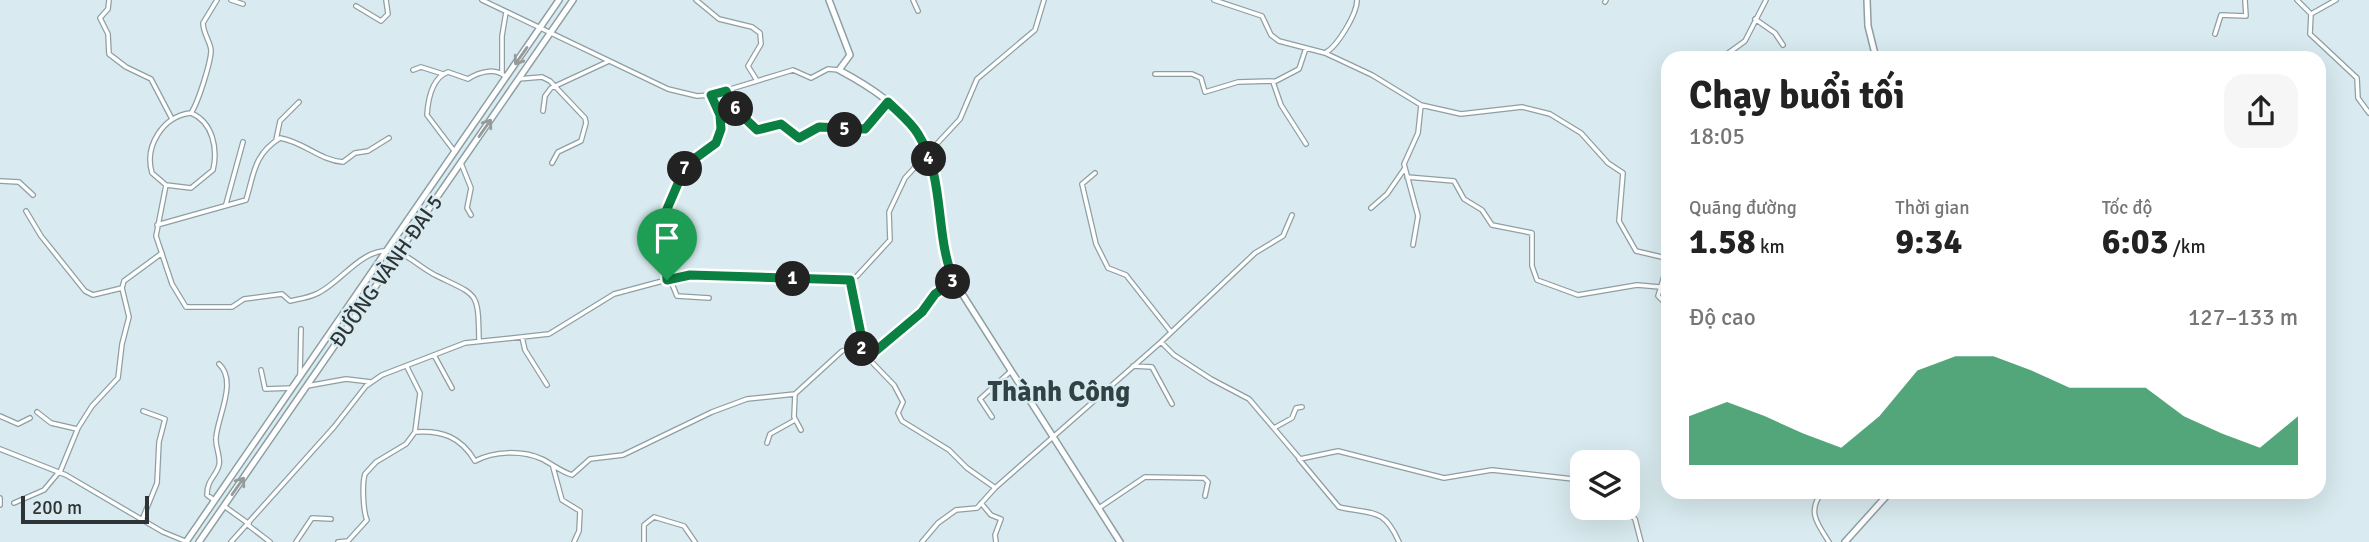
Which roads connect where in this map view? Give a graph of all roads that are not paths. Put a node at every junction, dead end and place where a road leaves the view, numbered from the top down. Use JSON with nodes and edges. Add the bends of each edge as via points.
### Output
{"nodes":[{"id":1,"x":109,"y":0,"type":"edge"},
{"id":2,"x":217,"y":0,"type":"edge"},
{"id":3,"x":231,"y":0,"type":"edge"},
{"id":4,"x":386,"y":0,"type":"edge"},
{"id":5,"x":482,"y":0,"type":"edge"},
{"id":6,"x":559,"y":0,"type":"edge"},
{"id":7,"x":573,"y":0,"type":"edge"},
{"id":8,"x":696,"y":0,"type":"edge"},
{"id":9,"x":829,"y":0,"type":"edge"},
{"id":10,"x":913,"y":0,"type":"edge"},
{"id":11,"x":1044,"y":0,"type":"edge"},
{"id":12,"x":1214,"y":0,"type":"edge"},
{"id":13,"x":1357,"y":0,"type":"edge"},
{"id":14,"x":1766,"y":0,"type":"edge"},
{"id":15,"x":1867,"y":0,"type":"edge"},
{"id":16,"x":2245,"y":0,"type":"edge"},
{"id":17,"x":2297,"y":0,"type":"edge"},
{"id":18,"x":2336,"y":0,"type":"edge"},
{"id":19,"x":243,"y":4,"type":"dead end"},
{"id":20,"x":356,"y":6,"type":"dead end"},
{"id":21,"x":918,"y":10,"type":"dead end"},
{"id":22,"x":506,"y":12,"type":"junction"},
{"id":23,"x":2311,"y":14,"type":"junction"},
{"id":24,"x":1755,"y":19,"type":"junction"},
{"id":25,"x":539,"y":29,"type":"junction"},
{"id":26,"x":550,"y":34,"type":"junction"},
{"id":27,"x":2215,"y":34,"type":"dead end"},
{"id":28,"x":1783,"y":45,"type":"dead end"},
{"id":29,"x":1306,"y":48,"type":"junction"},
{"id":30,"x":1731,"y":51,"type":"edge"},
{"id":31,"x":1874,"y":51,"type":"edge"},
{"id":32,"x":1325,"y":54,"type":"junction"},
{"id":33,"x":607,"y":62,"type":"junction"},
{"id":34,"x":413,"y":70,"type":"dead end"},
{"id":35,"x":839,"y":70,"type":"junction"},
{"id":36,"x":443,"y":74,"type":"junction"},
{"id":37,"x":1155,"y":74,"type":"dead end"},
{"id":38,"x":504,"y":75,"type":"junction"},
{"id":39,"x":518,"y":79,"type":"junction"},
{"id":40,"x":756,"y":79,"type":"junction"},
{"id":41,"x":1273,"y":82,"type":"junction"},
{"id":42,"x":556,"y":86,"type":"junction"},
{"id":43,"x":726,"y":91,"type":"junction"},
{"id":44,"x":711,"y":95,"type":"junction"},
{"id":45,"x":299,"y":102,"type":"dead end"},
{"id":46,"x":888,"y":102,"type":"junction"},
{"id":47,"x":1421,"y":105,"type":"junction"},
{"id":48,"x":543,"y":111,"type":"dead end"},
{"id":49,"x":191,"y":113,"type":"junction"},
{"id":50,"x":2369,"y":113,"type":"edge"},
{"id":51,"x":172,"y":118,"type":"junction"},
{"id":52,"x":389,"y":138,"type":"dead end"},
{"id":53,"x":276,"y":140,"type":"junction"},
{"id":54,"x":243,"y":142,"type":"dead end"},
{"id":55,"x":1306,"y":144,"type":"dead end"},
{"id":56,"x":455,"y":152,"type":"junction"},
{"id":57,"x":928,"y":156,"type":"junction"},
{"id":58,"x":461,"y":163,"type":"junction"},
{"id":59,"x":552,"y":163,"type":"dead end"},
{"id":60,"x":1405,"y":168,"type":"junction"},
{"id":61,"x":1095,"y":173,"type":"dead end"},
{"id":62,"x":1407,"y":177,"type":"junction"},
{"id":63,"x":0,"y":181,"type":"edge"},
{"id":64,"x":166,"y":186,"type":"junction"},
{"id":65,"x":33,"y":195,"type":"dead end"},
{"id":66,"x":226,"y":204,"type":"junction"},
{"id":67,"x":1371,"y":208,"type":"dead end"},
{"id":68,"x":26,"y":211,"type":"dead end"},
{"id":69,"x":471,"y":215,"type":"dead end"},
{"id":70,"x":1292,"y":215,"type":"dead end"},
{"id":71,"x":157,"y":225,"type":"junction"},
{"id":72,"x":1413,"y":245,"type":"dead end"},
{"id":73,"x":387,"y":251,"type":"junction"},
{"id":74,"x":162,"y":253,"type":"junction"},
{"id":75,"x":398,"y":253,"type":"junction"},
{"id":76,"x":1661,"y":257,"type":"edge"},
{"id":77,"x":668,"y":280,"type":"junction"},
{"id":78,"x":850,"y":280,"type":"junction"},
{"id":79,"x":954,"y":281,"type":"junction"},
{"id":80,"x":1661,"y":284,"type":"edge"},
{"id":81,"x":1660,"y":287,"type":"junction"},
{"id":82,"x":122,"y":288,"type":"junction"},
{"id":83,"x":709,"y":298,"type":"dead end"},
{"id":84,"x":1661,"y":299,"type":"edge"},
{"id":85,"x":300,"y":329,"type":"dead end"},
{"id":86,"x":1171,"y":332,"type":"junction"},
{"id":87,"x":522,"y":337,"type":"junction"},
{"id":88,"x":480,"y":339,"type":"junction"},
{"id":89,"x":1161,"y":341,"type":"junction"},
{"id":90,"x":861,"y":345,"type":"junction"},
{"id":91,"x":434,"y":355,"type":"junction"},
{"id":92,"x":866,"y":359,"type":"junction"},
{"id":93,"x":219,"y":364,"type":"dead end"},
{"id":94,"x":1131,"y":366,"type":"junction"},
{"id":95,"x":407,"y":367,"type":"junction"},
{"id":96,"x":1013,"y":369,"type":"junction"},
{"id":97,"x":261,"y":370,"type":"dead end"},
{"id":98,"x":300,"y":376,"type":"junction"},
{"id":99,"x":371,"y":382,"type":"junction"},
{"id":100,"x":547,"y":385,"type":"dead end"},
{"id":101,"x":307,"y":386,"type":"junction"},
{"id":102,"x":292,"y":388,"type":"junction"},
{"id":103,"x":452,"y":388,"type":"dead end"},
{"id":104,"x":795,"y":394,"type":"junction"},
{"id":105,"x":1172,"y":404,"type":"dead end"},
{"id":106,"x":1302,"y":407,"type":"dead end"},
{"id":107,"x":143,"y":411,"type":"dead end"},
{"id":108,"x":37,"y":412,"type":"dead end"},
{"id":109,"x":0,"y":416,"type":"edge"},
{"id":110,"x":992,"y":417,"type":"dead end"},
{"id":111,"x":30,"y":418,"type":"dead end"},
{"id":112,"x":795,"y":420,"type":"junction"},
{"id":113,"x":1274,"y":428,"type":"junction"},
{"id":114,"x":77,"y":429,"type":"junction"},
{"id":115,"x":801,"y":429,"type":"dead end"},
{"id":116,"x":415,"y":432,"type":"junction"},
{"id":117,"x":1054,"y":434,"type":"junction"},
{"id":118,"x":767,"y":443,"type":"dead end"},
{"id":119,"x":0,"y":449,"type":"edge"},
{"id":120,"x":1298,"y":457,"type":"junction"},
{"id":121,"x":553,"y":467,"type":"junction"},
{"id":122,"x":59,"y":472,"type":"junction"},
{"id":123,"x":1570,"y":479,"type":"edge"},
{"id":124,"x":995,"y":488,"type":"junction"},
{"id":125,"x":1205,"y":496,"type":"dead end"},
{"id":126,"x":0,"y":498,"type":"edge"},
{"id":127,"x":1818,"y":499,"type":"edge"},
{"id":128,"x":1884,"y":499,"type":"edge"},
{"id":129,"x":214,"y":500,"type":"junction"},
{"id":130,"x":14,"y":503,"type":"dead end"},
{"id":131,"x":981,"y":503,"type":"junction"},
{"id":132,"x":0,"y":505,"type":"edge"},
{"id":133,"x":223,"y":506,"type":"junction"},
{"id":134,"x":1099,"y":508,"type":"junction"},
{"id":135,"x":331,"y":519,"type":"dead end"},
{"id":136,"x":142,"y":520,"type":"junction"},
{"id":137,"x":1634,"y":520,"type":"edge"},
{"id":138,"x":249,"y":524,"type":"junction"},
{"id":139,"x":186,"y":542,"type":"edge"},
{"id":140,"x":199,"y":542,"type":"edge"},
{"id":141,"x":231,"y":542,"type":"edge"},
{"id":142,"x":270,"y":542,"type":"edge"},
{"id":143,"x":296,"y":542,"type":"edge"},
{"id":144,"x":338,"y":542,"type":"edge"},
{"id":145,"x":575,"y":542,"type":"edge"},
{"id":146,"x":644,"y":542,"type":"edge"},
{"id":147,"x":695,"y":542,"type":"edge"},
{"id":148,"x":922,"y":542,"type":"edge"},
{"id":149,"x":996,"y":542,"type":"edge"},
{"id":150,"x":1120,"y":542,"type":"edge"},
{"id":151,"x":1399,"y":542,"type":"edge"},
{"id":152,"x":1641,"y":542,"type":"edge"},
{"id":153,"x":1829,"y":542,"type":"edge"},
{"id":154,"x":1845,"y":542,"type":"edge"}],
"edges":[{"from":1,"to":51,"type":"street","via":[[100,18],[108,34],[109,54],[151,79]]},
{"from":2,"to":49,"type":"street","via":[[203,23],[211,53],[203,90]]},
{"from":3,"to":19,"type":"street"},
{"from":4,"to":20,"type":"street","via":[[388,14],[381,21]]},
{"from":5,"to":22,"type":"street"},
{"from":6,"to":25,"type":"main road","name":"ĐƯỜNG VÀNH ĐAI 5"},
{"from":7,"to":26,"type":"main road","name":"ĐƯỜNG VÀNH ĐAI 5"},
{"from":8,"to":40,"type":"street","via":[[719,19],[760,33],[761,44],[748,66]]},
{"from":9,"to":35,"type":"main road","via":[[850,55]]},
{"from":10,"to":21,"type":"street"},
{"from":11,"to":57,"type":"street","via":[[1035,30],[977,79],[960,119]]},
{"from":12,"to":29,"type":"street","via":[[1262,16],[1274,38]]},
{"from":13,"to":32,"type":"street","via":[[1354,16],[1334,48]]},
{"from":14,"to":24,"type":"street"},
{"from":15,"to":31,"type":"main road"},
{"from":16,"to":27,"type":"street","via":[[2246,16],[2221,15]]},
{"from":17,"to":23,"type":"street"},
{"from":18,"to":23,"type":"street"},
{"from":22,"to":25,"type":"street"},
{"from":22,"to":38,"type":"street"},
{"from":23,"to":50,"type":"street","via":[[2310,34],[2357,78],[2358,98]]},
{"from":24,"to":28,"type":"street"},
{"from":24,"to":30,"type":"street","via":[[1745,41]]},
{"from":25,"to":26,"type":"street"},
{"from":25,"to":38,"type":"main road","name":"ĐƯỜNG VÀNH ĐAI 5","one_way":true},
{"from":26,"to":33,"type":"street"},
{"from":26,"to":39,"type":"main road","name":"ĐƯỜNG VÀNH ĐAI 5"},
{"from":29,"to":32,"type":"street"},
{"from":29,"to":41,"type":"street","via":[[1299,69]]},
{"from":32,"to":47,"type":"street","via":[[1372,75]]},
{"from":33,"to":42,"type":"street"},
{"from":33,"to":44,"type":"street","via":[[668,89]]},
{"from":34,"to":36,"type":"street","via":[[421,67]]},
{"from":35,"to":40,"type":"street","via":[[828,69],[811,78],[793,71]]},
{"from":35,"to":46,"type":"main road"},
{"from":36,"to":38,"type":"street","via":[[468,79],[478,72]]},
{"from":36,"to":56,"type":"street","via":[[429,95],[427,115]]},
{"from":37,"to":41,"type":"street","via":[[1194,75],[1201,78],[1205,92],[1235,83]]},
{"from":38,"to":56,"type":"main road","name":"ĐƯỜNG VÀNH ĐAI 5"},
{"from":39,"to":42,"type":"street","via":[[542,77]]},
{"from":58,"to":39,"type":"main road","name":"ĐƯỜNG VÀNH ĐAI 5","one_way":true},
{"from":40,"to":43,"type":"street"},
{"from":41,"to":55,"type":"street","via":[[1281,106]]},
{"from":42,"to":48,"type":"street","via":[[545,96]]},
{"from":42,"to":59,"type":"street","via":[[586,123],[580,141],[558,152]]},
{"from":43,"to":44,"type":"street"},
{"from":43,"to":46,"type":"street","via":[[735,109],[757,130],[781,124],[799,138],[819,127],[868,128]]},
{"from":44,"to":77,"type":"street","via":[[720,115],[716,143],[686,165],[664,220]]},
{"from":45,"to":53,"type":"street","via":[[280,121]]},
{"from":46,"to":57,"type":"main road","via":[[918,132]]},
{"from":47,"to":60,"type":"street","via":[[1418,133],[1404,160]]},
{"from":47,"to":76,"type":"street","via":[[1461,114],[1533,108],[1581,133],[1623,173],[1619,221],[1638,253]]},
{"from":49,"to":51,"type":"street"},
{"from":49,"to":64,"type":"street","via":[[208,127],[215,150],[213,170],[191,188]]},
{"from":51,"to":64,"type":"street","via":[[150,150],[152,173]]},
{"from":52,"to":53,"type":"street","via":[[343,162]]},
{"from":53,"to":66,"type":"street","via":[[250,176],[246,200]]},
{"from":54,"to":66,"type":"street"},
{"from":56,"to":73,"type":"main road","name":"ĐƯỜNG VÀNH ĐAI 5"},
{"from":57,"to":78,"type":"street","via":[[905,178],[890,207],[891,235],[886,246]]},
{"from":57,"to":79,"type":"main road"},
{"from":58,"to":69,"type":"street","via":[[471,188],[467,208]]},
{"from":58,"to":75,"type":"main road","name":"ĐƯỜNG VÀNH ĐAI 5"},
{"from":60,"to":62,"type":"street"},
{"from":60,"to":67,"type":"street"},
{"from":61,"to":86,"type":"street","via":[[1082,184],[1096,244],[1108,268],[1126,275]]},
{"from":62,"to":72,"type":"street","via":[[1418,216]]},
{"from":62,"to":81,"type":"street","via":[[1454,181],[1464,199],[1485,212],[1492,225],[1532,233],[1532,266],[1537,280],[1545,284],[1578,295],[1637,285]]},
{"from":63,"to":65,"type":"street","via":[[19,182]]},
{"from":64,"to":71,"type":"street"},
{"from":66,"to":71,"type":"street"},
{"from":68,"to":82,"type":"street","via":[[85,291],[93,295]]},
{"from":70,"to":86,"type":"street","via":[[1287,232],[1255,253]]},
{"from":71,"to":74,"type":"street"},
{"from":73,"to":74,"type":"street","via":[[359,262],[316,295],[290,301],[282,294],[267,294],[232,307],[207,309],[184,305]]},
{"from":73,"to":75,"type":"street"},
{"from":73,"to":98,"type":"main road","name":"ĐƯỜNG VÀNH ĐAI 5"},
{"from":74,"to":82,"type":"street","via":[[127,278]]},
{"from":75,"to":88,"type":"street","via":[[469,292],[477,303]]},
{"from":75,"to":101,"type":"main road","name":"ĐƯỜNG VÀNH ĐAI 5"},
{"from":77,"to":78,"type":"street","via":[[690,275]]},
{"from":77,"to":83,"type":"street","via":[[677,296]]},
{"from":77,"to":87,"type":"street","via":[[609,296],[549,334]]},
{"from":78,"to":90,"type":"street"},
{"from":79,"to":92,"type":"street"},
{"from":79,"to":96,"type":"main road"},
{"from":80,"to":81,"type":"street"},
{"from":81,"to":84,"type":"street"},
{"from":82,"to":114,"type":"street","via":[[130,317],[118,378]]},
{"from":85,"to":98,"type":"street"},
{"from":86,"to":89,"type":"street"},
{"from":87,"to":88,"type":"street"},
{"from":87,"to":100,"type":"street"},
{"from":88,"to":91,"type":"street"},
{"from":89,"to":94,"type":"street"},
{"from":89,"to":113,"type":"street","via":[[1174,355],[1245,396]]},
{"from":90,"to":92,"type":"street"},
{"from":90,"to":104,"type":"street","via":[[842,351]]},
{"from":91,"to":95,"type":"street"},
{"from":91,"to":103,"type":"street"},
{"from":92,"to":124,"type":"street","via":[[897,390],[903,402],[898,413],[902,421],[949,450]]},
{"from":93,"to":129,"type":"street","via":[[225,371],[226,399],[216,438],[219,467],[208,484],[207,495]]},
{"from":94,"to":105,"type":"street","via":[[1152,367]]},
{"from":94,"to":117,"type":"street"},
{"from":95,"to":99,"type":"street"},
{"from":95,"to":116,"type":"street","via":[[420,393]]},
{"from":96,"to":110,"type":"street","via":[[981,399]]},
{"from":96,"to":117,"type":"main road"},
{"from":97,"to":102,"type":"street","via":[[265,388]]},
{"from":98,"to":102,"type":"main road","name":"ĐƯỜNG VÀNH ĐAI 5"},
{"from":99,"to":101,"type":"street","via":[[346,379]]},
{"from":99,"to":138,"type":"street"},
{"from":133,"to":101,"type":"main road","name":"ĐƯỜNG VÀNH ĐAI 5","one_way":true},
{"from":102,"to":129,"type":"main road"},
{"from":104,"to":112,"type":"street"},
{"from":104,"to":121,"type":"street","via":[[751,398],[715,411],[623,455],[590,459],[576,474]]},
{"from":106,"to":113,"type":"street"},
{"from":107,"to":136,"type":"street","via":[[165,419],[158,478]]},
{"from":108,"to":114,"type":"street","via":[[51,423]]},
{"from":109,"to":111,"type":"street","via":[[18,424]]},
{"from":112,"to":115,"type":"street"},
{"from":112,"to":118,"type":"street","via":[[770,434]]},
{"from":113,"to":120,"type":"street"},
{"from":114,"to":122,"type":"street"},
{"from":116,"to":121,"type":"street","via":[[439,431],[467,448],[475,461],[516,454],[540,458]]},
{"from":116,"to":144,"type":"street","via":[[406,444],[368,470],[363,478],[367,520],[348,541]]},
{"from":117,"to":124,"type":"street"},
{"from":117,"to":134,"type":"main road"},
{"from":119,"to":122,"type":"street"},
{"from":120,"to":123,"type":"street","via":[[1338,451],[1444,478],[1492,470]]},
{"from":120,"to":151,"type":"street","via":[[1339,507],[1378,514],[1389,522]]},
{"from":121,"to":145,"type":"street","via":[[562,500],[580,511]]},
{"from":122,"to":130,"type":"street","via":[[44,490]]},
{"from":122,"to":136,"type":"street"},
{"from":124,"to":131,"type":"street"},
{"from":125,"to":134,"type":"street","via":[[1208,482],[1204,478],[1145,477]]},
{"from":126,"to":132,"type":"street"},
{"from":127,"to":153,"type":"street","via":[[1813,515]]},
{"from":128,"to":154,"type":"main road"},
{"from":129,"to":139,"type":"main road"},
{"from":131,"to":148,"type":"street","via":[[975,509],[956,510]]},
{"from":131,"to":149,"type":"street","via":[[990,515],[1001,519]]},
{"from":133,"to":138,"type":"street"},
{"from":133,"to":140,"type":"main road","name":"ĐƯỜNG VÀNH ĐAI 5"},
{"from":134,"to":150,"type":"main road"},
{"from":135,"to":143,"type":"street","via":[[312,517]]},
{"from":136,"to":139,"type":"street"},
{"from":137,"to":152,"type":"street"},
{"from":138,"to":141,"type":"street"},
{"from":138,"to":142,"type":"street"},
{"from":146,"to":147,"type":"street","via":[[644,525],[654,517],[684,526]]}]}
